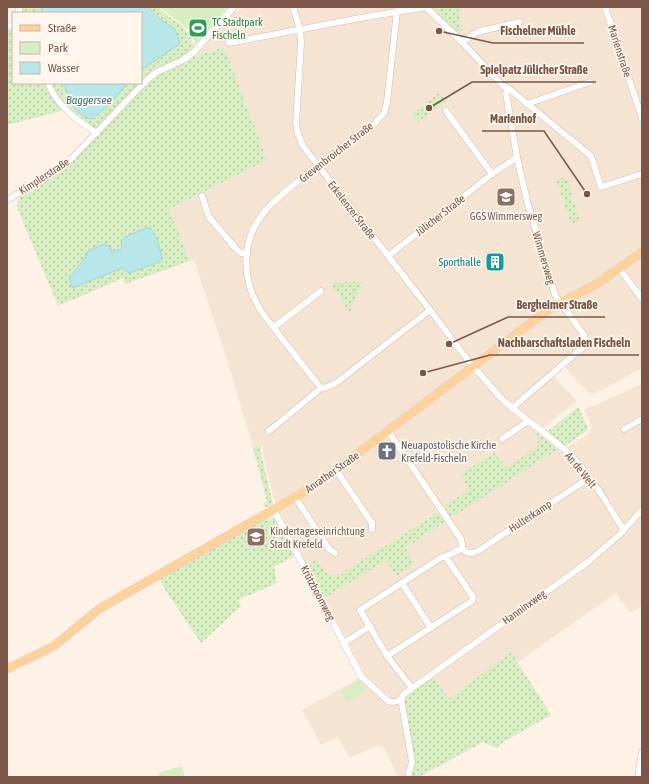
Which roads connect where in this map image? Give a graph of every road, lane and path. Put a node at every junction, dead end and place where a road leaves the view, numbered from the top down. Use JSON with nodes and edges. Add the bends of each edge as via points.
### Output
{"nodes":[{"id":1,"x":234,"y":7,"type":"edge"},
{"id":2,"x":293,"y":7,"type":"edge"},
{"id":3,"x":426,"y":7,"type":"edge"},
{"id":4,"x":605,"y":7,"type":"edge"},
{"id":5,"x":397,"y":11,"type":"junction"},
{"id":6,"x":520,"y":22,"type":"dead end"},
{"id":7,"x":300,"y":29,"type":"junction"},
{"id":8,"x":462,"y":42,"type":"junction"},
{"id":9,"x":229,"y":43,"type":"dead end"},
{"id":10,"x":590,"y":82,"type":"dead end"},
{"id":11,"x":48,"y":84,"type":"edge"},
{"id":12,"x":506,"y":90,"type":"junction"},
{"id":13,"x":527,"y":104,"type":"junction"},
{"id":14,"x":446,"y":111,"type":"dead end"},
{"id":15,"x":642,"y":118,"type":"edge"},
{"id":16,"x":97,"y":133,"type":"junction"},
{"id":17,"x":517,"y":157,"type":"junction"},
{"id":18,"x":318,"y":165,"type":"junction"},
{"id":19,"x":492,"y":174,"type":"junction"},
{"id":20,"x":642,"y":174,"type":"edge"},
{"id":21,"x":202,"y":196,"type":"dead end"},
{"id":22,"x":7,"y":200,"type":"edge"},
{"id":23,"x":642,"y":252,"type":"edge"},
{"id":24,"x":246,"y":254,"type":"junction"},
{"id":25,"x":388,"y":256,"type":"junction"},
{"id":26,"x":619,"y":268,"type":"junction"},
{"id":27,"x":321,"y":292,"type":"dead end"},
{"id":28,"x":642,"y":298,"type":"edge"},
{"id":29,"x":560,"y":302,"type":"junction"},
{"id":30,"x":430,"y":310,"type":"junction"},
{"id":31,"x":274,"y":327,"type":"junction"},
{"id":32,"x":473,"y":368,"type":"junction"},
{"id":33,"x":321,"y":388,"type":"junction"},
{"id":34,"x":512,"y":408,"type":"junction"},
{"id":35,"x":642,"y":419,"type":"edge"},
{"id":36,"x":528,"y":421,"type":"junction"},
{"id":37,"x":624,"y":430,"type":"dead end"},
{"id":38,"x":269,"y":431,"type":"dead end"},
{"id":39,"x":388,"y":431,"type":"junction"},
{"id":40,"x":502,"y":439,"type":"dead end"},
{"id":41,"x":336,"y":470,"type":"junction"},
{"id":42,"x":589,"y":478,"type":"junction"},
{"id":43,"x":296,"y":497,"type":"junction"},
{"id":44,"x":274,"y":510,"type":"junction"},
{"id":45,"x":642,"y":510,"type":"edge"},
{"id":46,"x":372,"y":529,"type":"dead end"},
{"id":47,"x":623,"y":529,"type":"junction"},
{"id":48,"x":462,"y":548,"type":"junction"},
{"id":49,"x":335,"y":553,"type":"dead end"},
{"id":50,"x":445,"y":556,"type":"junction"},
{"id":51,"x":402,"y":583,"type":"junction"},
{"id":52,"x":370,"y":626,"type":"junction"},
{"id":53,"x":431,"y":628,"type":"junction"},
{"id":54,"x":347,"y":640,"type":"dead end"},
{"id":55,"x":387,"y":656,"type":"junction"},
{"id":56,"x":7,"y":669,"type":"edge"},
{"id":57,"x":412,"y":688,"type":"junction"},
{"id":58,"x":402,"y":698,"type":"junction"},
{"id":59,"x":642,"y":752,"type":"edge"},
{"id":60,"x":408,"y":777,"type":"edge"},
{"id":61,"x":638,"y":777,"type":"edge"}],
"edges":[{"from":1,"to":16,"type":"street","name":"Kimplerstraße","via":[[194,52],[155,73]]},
{"from":2,"to":7,"type":"street","name":"Erkelenzer Straße"},
{"from":3,"to":5,"type":"street"},
{"from":3,"to":8,"type":"street"},
{"from":4,"to":15,"type":"street","name":"Marienstraße"},
{"from":5,"to":7,"type":"street"},
{"from":5,"to":18,"type":"street","name":"Grevenbroicher Straße","via":[[384,113],[374,124]]},
{"from":6,"to":8,"type":"street","via":[[477,32]]},
{"from":7,"to":9,"type":"street"},
{"from":7,"to":18,"type":"street","name":"Erkelenzer Straße","via":[[301,56],[296,123],[303,146]]},
{"from":8,"to":12,"type":"street"},
{"from":10,"to":13,"type":"street"},
{"from":11,"to":16,"type":"street","via":[[58,103],[76,120]]},
{"from":12,"to":13,"type":"street"},
{"from":12,"to":17,"type":"street","name":"Wimmersweg"},
{"from":13,"to":20,"type":"street","via":[[591,156],[601,187]]},
{"from":14,"to":19,"type":"street"},
{"from":16,"to":22,"type":"street","name":"Kimplerstraße","via":[[61,167]]},
{"from":17,"to":19,"type":"street","name":"Jülicher Straße"},
{"from":17,"to":29,"type":"street","name":"Wimmersweg","via":[[540,247],[555,295]]},
{"from":18,"to":24,"type":"street","name":"Grevenbroicher Straße","via":[[265,211],[252,232]]},
{"from":18,"to":25,"type":"street","name":"Erkelenzer Straße"},
{"from":19,"to":25,"type":"street","name":"Jülicher Straße"},
{"from":21,"to":24,"type":"street","via":[[209,217],[237,250]]},
{"from":23,"to":26,"type":"main road","name":"Anrather Straße"},
{"from":24,"to":31,"type":"street","name":"Grevenbroicher Straße","via":[[252,292],[262,313]]},
{"from":25,"to":30,"type":"street","name":"Erkelenzer Straße"},
{"from":26,"to":28,"type":"street"},
{"from":26,"to":29,"type":"main road","name":"Anrather Straße","via":[[600,282]]},
{"from":27,"to":31,"type":"street"},
{"from":29,"to":32,"type":"main road","name":"Anrather Straße"},
{"from":29,"to":34,"type":"street","name":"Wimmersweg","via":[[584,335],[584,344]]},
{"from":30,"to":32,"type":"street","name":"Erkelenzer Straße"},
{"from":30,"to":33,"type":"street","via":[[336,384]]},
{"from":31,"to":33,"type":"street","name":"Grevenbroicher Straße"},
{"from":32,"to":34,"type":"street","name":"An de Welt"},
{"from":32,"to":39,"type":"main road","name":"Anrather Straße"},
{"from":33,"to":38,"type":"street"},
{"from":34,"to":36,"type":"street","name":"An de Welt"},
{"from":35,"to":37,"type":"street"},
{"from":36,"to":40,"type":"street"},
{"from":36,"to":42,"type":"street","name":"An de Welt","via":[[570,455]]},
{"from":39,"to":41,"type":"main road","name":"Anrather Straße"},
{"from":39,"to":48,"type":"street","via":[[460,539]]},
{"from":41,"to":43,"type":"main road","name":"Anrather Straße"},
{"from":41,"to":46,"type":"street","via":[[372,523]]},
{"from":42,"to":47,"type":"street","name":"An de Welt"},
{"from":42,"to":48,"type":"street","name":"Hulterkamp","via":[[478,551],[467,553]]},
{"from":43,"to":44,"type":"main road","name":"Anrather Straße"},
{"from":43,"to":49,"type":"street","via":[[329,549]]},
{"from":44,"to":56,"type":"main road","name":"Anrather Straße","via":[[99,609],[54,646]]},
{"from":44,"to":58,"type":"street","name":"Krützboomweg","via":[[361,676],[388,701],[396,702]]},
{"from":45,"to":47,"type":"street","name":"Hanninxweg"},
{"from":47,"to":57,"type":"street","name":"Hanninxweg","via":[[588,562]]},
{"from":48,"to":50,"type":"street"},
{"from":50,"to":51,"type":"street"},
{"from":50,"to":53,"type":"street","via":[[473,599]]},
{"from":51,"to":52,"type":"street","via":[[360,610]]},
{"from":51,"to":53,"type":"street"},
{"from":52,"to":54,"type":"street"},
{"from":52,"to":55,"type":"street"},
{"from":53,"to":55,"type":"street"},
{"from":55,"to":57,"type":"street"},
{"from":57,"to":58,"type":"street","name":"Hanninxweg"},
{"from":58,"to":60,"type":"street","via":[[412,762]]},
{"from":59,"to":61,"type":"street"}]}
